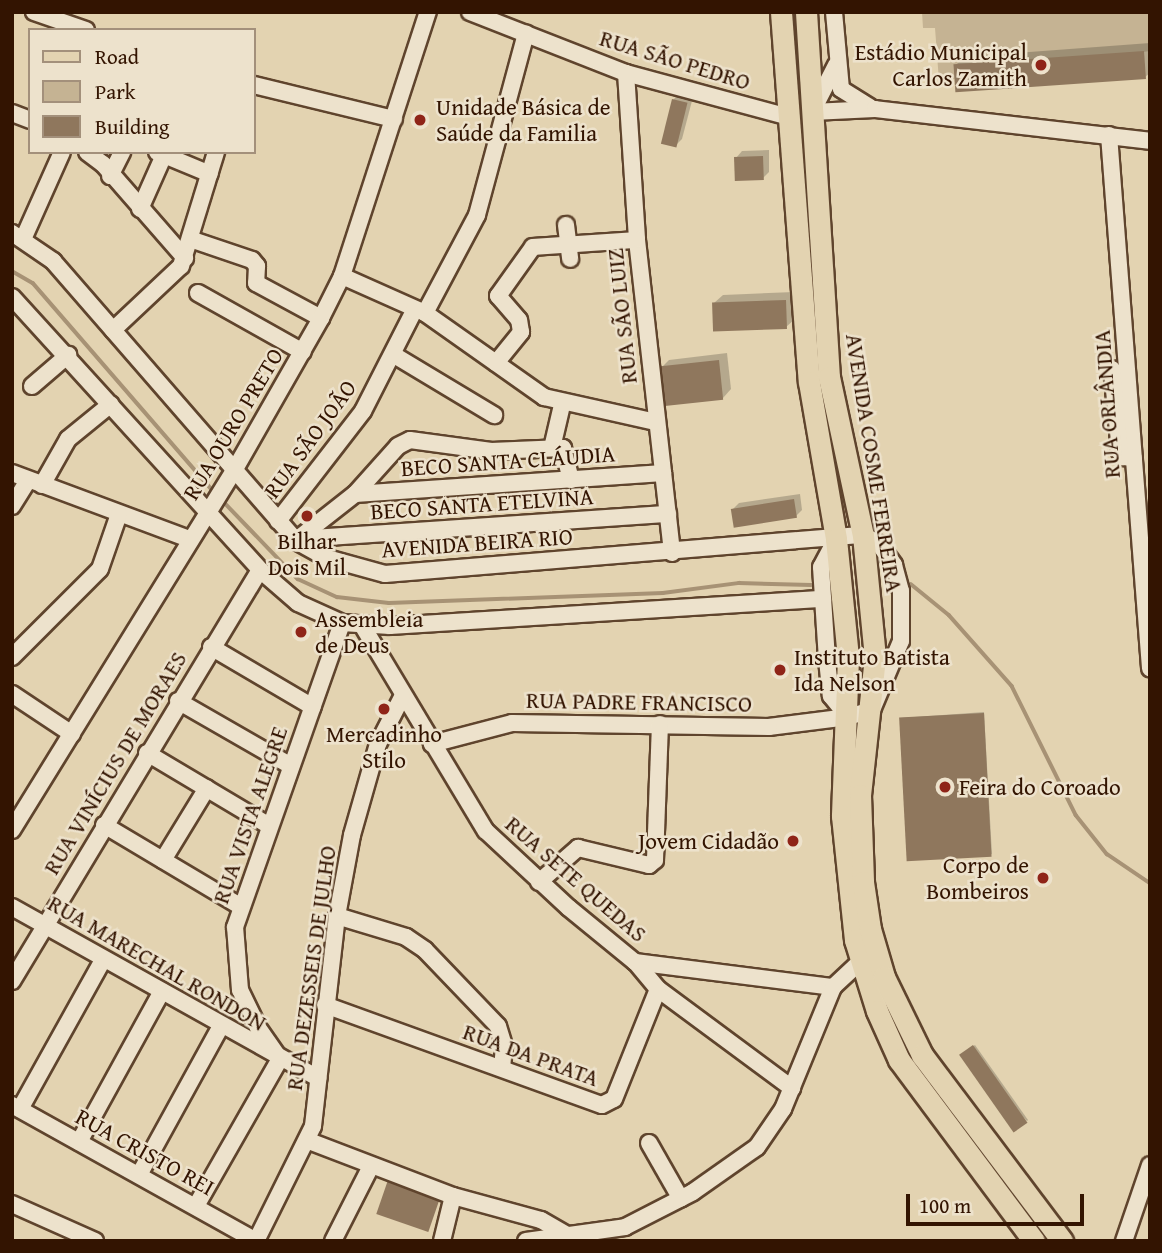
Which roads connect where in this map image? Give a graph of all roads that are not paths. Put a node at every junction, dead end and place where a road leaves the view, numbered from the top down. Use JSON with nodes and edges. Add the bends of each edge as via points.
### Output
{"nodes":[{"id":1,"x":34,"y":12,"type":"edge"},
{"id":2,"x":428,"y":12,"type":"edge"},
{"id":3,"x":470,"y":12,"type":"edge"},
{"id":4,"x":781,"y":12,"type":"edge"},
{"id":5,"x":806,"y":12,"type":"edge"},
{"id":6,"x":834,"y":12,"type":"edge"},
{"id":7,"x":517,"y":25,"type":"edge"},
{"id":8,"x":80,"y":28,"type":"edge"},
{"id":9,"x":838,"y":58,"type":"junction"},
{"id":10,"x":626,"y":73,"type":"junction"},
{"id":11,"x":256,"y":85,"type":"edge"},
{"id":12,"x":875,"y":110,"type":"junction"},
{"id":13,"x":812,"y":112,"type":"junction"},
{"id":14,"x":789,"y":117,"type":"junction"},
{"id":15,"x":394,"y":119,"type":"junction"},
{"id":16,"x":1109,"y":135,"type":"junction"},
{"id":17,"x":1150,"y":141,"type":"edge"},
{"id":18,"x":61,"y":154,"type":"edge"},
{"id":19,"x":89,"y":154,"type":"edge"},
{"id":20,"x":121,"y":154,"type":"edge"},
{"id":21,"x":161,"y":154,"type":"edge"},
{"id":22,"x":215,"y":154,"type":"edge"},
{"id":23,"x":209,"y":174,"type":"junction"},
{"id":24,"x":110,"y":176,"type":"junction"},
{"id":25,"x":140,"y":209,"type":"junction"},
{"id":26,"x":566,"y":225,"type":"dead end"},
{"id":27,"x":18,"y":235,"type":"edge"},
{"id":28,"x":190,"y":239,"type":"junction"},
{"id":29,"x":637,"y":240,"type":"junction"},
{"id":30,"x":570,"y":253,"type":"junction"},
{"id":31,"x":185,"y":258,"type":"junction"},
{"id":32,"x":342,"y":276,"type":"junction"},
{"id":33,"x":198,"y":293,"type":"dead end"},
{"id":34,"x":14,"y":302,"type":"edge"},
{"id":35,"x":420,"y":311,"type":"junction"},
{"id":36,"x":321,"y":318,"type":"junction"},
{"id":37,"x":113,"y":330,"type":"junction"},
{"id":38,"x":303,"y":352,"type":"junction"},
{"id":39,"x":68,"y":355,"type":"junction"},
{"id":40,"x":394,"y":355,"type":"junction"},
{"id":41,"x":496,"y":363,"type":"junction"},
{"id":42,"x":1112,"y":369,"type":"dead end"},
{"id":43,"x":32,"y":386,"type":"dead end"},
{"id":44,"x":111,"y":404,"type":"junction"},
{"id":45,"x":562,"y":405,"type":"junction"},
{"id":46,"x":494,"y":415,"type":"dead end"},
{"id":47,"x":656,"y":422,"type":"junction"},
{"id":48,"x":552,"y":448,"type":"junction"},
{"id":49,"x":1134,"y":457,"type":"junction"},
{"id":50,"x":12,"y":473,"type":"edge"},
{"id":51,"x":233,"y":473,"type":"junction"},
{"id":52,"x":663,"y":473,"type":"junction"},
{"id":53,"x":571,"y":480,"type":"junction"},
{"id":54,"x":35,"y":482,"type":"junction"},
{"id":55,"x":355,"y":494,"type":"junction"},
{"id":56,"x":12,"y":506,"type":"edge"},
{"id":57,"x":211,"y":506,"type":"junction"},
{"id":58,"x":118,"y":514,"type":"junction"},
{"id":59,"x":668,"y":514,"type":"junction"},
{"id":60,"x":278,"y":521,"type":"junction"},
{"id":61,"x":863,"y":535,"type":"junction"},
{"id":62,"x":189,"y":539,"type":"junction"},
{"id":63,"x":836,"y":539,"type":"junction"},
{"id":64,"x":297,"y":540,"type":"junction"},
{"id":65,"x":672,"y":553,"type":"junction"},
{"id":66,"x":260,"y":570,"type":"junction"},
{"id":67,"x":823,"y":599,"type":"junction"},
{"id":68,"x":342,"y":623,"type":"junction"},
{"id":69,"x":362,"y":625,"type":"junction"},
{"id":70,"x":211,"y":647,"type":"junction"},
{"id":71,"x":12,"y":657,"type":"edge"},
{"id":72,"x":1150,"y":668,"type":"edge"},
{"id":73,"x":402,"y":697,"type":"junction"},
{"id":74,"x":14,"y":700,"type":"edge"},
{"id":75,"x":178,"y":701,"type":"junction"},
{"id":76,"x":313,"y":707,"type":"junction"},
{"id":77,"x":872,"y":710,"type":"junction"},
{"id":78,"x":848,"y":718,"type":"junction"},
{"id":79,"x":660,"y":724,"type":"junction"},
{"id":80,"x":72,"y":734,"type":"junction"},
{"id":81,"x":432,"y":744,"type":"junction"},
{"id":82,"x":147,"y":752,"type":"junction"},
{"id":83,"x":291,"y":766,"type":"junction"},
{"id":84,"x":207,"y":788,"type":"junction"},
{"id":85,"x":104,"y":825,"type":"junction"},
{"id":86,"x":268,"y":825,"type":"junction"},
{"id":87,"x":12,"y":830,"type":"edge"},
{"id":88,"x":163,"y":860,"type":"junction"},
{"id":89,"x":539,"y":882,"type":"junction"},
{"id":90,"x":240,"y":906,"type":"junction"},
{"id":91,"x":12,"y":907,"type":"edge"},
{"id":92,"x":337,"y":916,"type":"junction"},
{"id":93,"x":44,"y":926,"type":"junction"},
{"id":94,"x":103,"y":960,"type":"junction"},
{"id":95,"x":861,"y":961,"type":"junction"},
{"id":96,"x":635,"y":962,"type":"junction"},
{"id":97,"x":12,"y":981,"type":"edge"},
{"id":98,"x":833,"y":987,"type":"junction"},
{"id":99,"x":658,"y":989,"type":"junction"},
{"id":100,"x":162,"y":991,"type":"junction"},
{"id":101,"x":325,"y":1005,"type":"junction"},
{"id":102,"x":221,"y":1026,"type":"junction"},
{"id":103,"x":281,"y":1059,"type":"junction"},
{"id":104,"x":502,"y":1067,"type":"junction"},
{"id":105,"x":317,"y":1078,"type":"junction"},
{"id":106,"x":792,"y":1088,"type":"junction"},
{"id":107,"x":16,"y":1107,"type":"edge"},
{"id":108,"x":309,"y":1141,"type":"junction"},
{"id":109,"x":79,"y":1142,"type":"junction"},
{"id":110,"x":649,"y":1143,"type":"dead end"},
{"id":111,"x":1150,"y":1165,"type":"edge"},
{"id":112,"x":371,"y":1166,"type":"junction"},
{"id":113,"x":139,"y":1175,"type":"junction"},
{"id":114,"x":453,"y":1196,"type":"junction"},
{"id":115,"x":681,"y":1199,"type":"junction"},
{"id":116,"x":12,"y":1204,"type":"edge"},
{"id":117,"x":197,"y":1206,"type":"junction"},
{"id":118,"x":570,"y":1237,"type":"junction"},
{"id":119,"x":95,"y":1241,"type":"edge"},
{"id":120,"x":256,"y":1241,"type":"edge"},
{"id":121,"x":333,"y":1241,"type":"edge"},
{"id":122,"x":442,"y":1241,"type":"edge"},
{"id":123,"x":526,"y":1241,"type":"edge"},
{"id":124,"x":1034,"y":1241,"type":"edge"},
{"id":125,"x":1062,"y":1241,"type":"edge"},
{"id":126,"x":1125,"y":1241,"type":"edge"}],
"edges":[{"from":1,"to":8,"type":"street"},
{"from":2,"to":15,"type":"street","name":"RUA OURO PRETO"},
{"from":3,"to":7,"type":"street","name":"RUA SÃO PEDRO"},
{"from":4,"to":14,"type":"main road"},
{"from":5,"to":13,"type":"main road","name":"AVENIDA COSME FERREIRA"},
{"from":6,"to":9,"type":"street"},
{"from":7,"to":10,"type":"street","name":"RUA SÃO PEDRO"},
{"from":7,"to":35,"type":"street","name":"RUA SÃO JOÃO","via":[[477,215]]},
{"from":9,"to":12,"type":"street","via":[[843,93]]},
{"from":9,"to":13,"type":"street"},
{"from":10,"to":14,"type":"street","name":"RUA SÃO PEDRO"},
{"from":10,"to":29,"type":"street","name":"RUA SÃO LUIZ"},
{"from":11,"to":15,"type":"street"},
{"from":12,"to":13,"type":"street"},
{"from":12,"to":16,"type":"street"},
{"from":13,"to":61,"type":"main road","name":"AVENIDA COSME FERREIRA","via":[[830,377]]},
{"from":14,"to":63,"type":"main road","via":[[808,382]]},
{"from":15,"to":32,"type":"street","name":"RUA OURO PRETO"},
{"from":16,"to":17,"type":"street"},
{"from":16,"to":49,"type":"street","name":"RUA ORLÂNDIA"},
{"from":18,"to":27,"type":"street"},
{"from":19,"to":24,"type":"street"},
{"from":20,"to":24,"type":"street"},
{"from":21,"to":23,"type":"street"},
{"from":21,"to":25,"type":"street"},
{"from":22,"to":23,"type":"street"},
{"from":23,"to":28,"type":"street"},
{"from":24,"to":25,"type":"street"},
{"from":25,"to":31,"type":"street"},
{"from":26,"to":30,"type":"street"},
{"from":27,"to":37,"type":"street","name":"AVENIDA BEIRA RIO","via":[[52,261]]},
{"from":28,"to":31,"type":"street"},
{"from":28,"to":36,"type":"street","via":[[252,260],[257,266],[256,283]]},
{"from":29,"to":30,"type":"street"},
{"from":29,"to":47,"type":"street","name":"RUA SÃO LUIZ"},
{"from":30,"to":41,"type":"street","via":[[533,247],[500,289],[499,301],[519,320],[521,332]]},
{"from":31,"to":37,"type":"street","via":[[174,274]]},
{"from":32,"to":35,"type":"street"},
{"from":32,"to":36,"type":"street","name":"RUA OURO PRETO"},
{"from":33,"to":38,"type":"street"},
{"from":34,"to":39,"type":"street"},
{"from":35,"to":40,"type":"street","name":"RUA SÃO JOÃO"},
{"from":35,"to":41,"type":"street"},
{"from":36,"to":38,"type":"street","name":"RUA OURO PRETO"},
{"from":37,"to":51,"type":"street","name":"AVENIDA BEIRA RIO"},
{"from":38,"to":51,"type":"street","name":"RUA OURO PRETO"},
{"from":39,"to":43,"type":"street"},
{"from":39,"to":44,"type":"street"},
{"from":40,"to":46,"type":"street"},
{"from":40,"to":60,"type":"street","name":"RUA SÃO JOÃO","via":[[345,437]]},
{"from":41,"to":45,"type":"street"},
{"from":42,"to":49,"type":"street","via":[[1120,452],[1123,457]]},
{"from":44,"to":54,"type":"street","via":[[68,439]]},
{"from":44,"to":57,"type":"street"},
{"from":45,"to":47,"type":"street"},
{"from":45,"to":48,"type":"street"},
{"from":47,"to":52,"type":"street","name":"RUA SÃO LUIZ"},
{"from":48,"to":53,"type":"street","via":[[567,453]]},
{"from":48,"to":55,"type":"street","via":[[491,451],[410,440],[398,446]]},
{"from":49,"to":72,"type":"street","name":"RUA ORLÂNDIA"},
{"from":50,"to":54,"type":"street"},
{"from":51,"to":57,"type":"street","name":"RUA OURO PRETO"},
{"from":51,"to":60,"type":"street","name":"AVENIDA BEIRA RIO"},
{"from":52,"to":53,"type":"street","name":"BECO SANTA CLÁUDIA"},
{"from":52,"to":59,"type":"street","name":"RUA SÃO LUIZ"},
{"from":53,"to":55,"type":"street","name":"BECO SANTA CLÁUDIA"},
{"from":54,"to":56,"type":"street"},
{"from":54,"to":58,"type":"street"},
{"from":55,"to":64,"type":"street"},
{"from":57,"to":62,"type":"street","name":"RUA OURO PRETO"},
{"from":57,"to":66,"type":"street"},
{"from":58,"to":62,"type":"street"},
{"from":58,"to":71,"type":"street","via":[[100,569]]},
{"from":59,"to":64,"type":"street","name":"BECO SANTA ETELVINA"},
{"from":59,"to":65,"type":"street","name":"RUA SÃO LUIZ"},
{"from":60,"to":64,"type":"street","name":"AVENIDA BEIRA RIO"},
{"from":61,"to":63,"type":"street","name":"AVENIDA BEIRA RIO"},
{"from":61,"to":77,"type":"main road","name":"AVENIDA COSME FERREIRA","via":[[875,657]]},
{"from":61,"to":77,"type":"street","via":[[879,544],[894,565],[902,604],[899,649]]},
{"from":62,"to":80,"type":"street","name":"RUA OURO PRETO"},
{"from":63,"to":65,"type":"street","name":"AVENIDA BEIRA RIO"},
{"from":63,"to":67,"type":"street","via":[[821,567]]},
{"from":63,"to":78,"type":"main road","via":[[848,658]]},
{"from":64,"to":65,"type":"street","name":"AVENIDA BEIRA RIO","via":[[354,568],[385,574]]},
{"from":66,"to":68,"type":"street","via":[[298,603]]},
{"from":66,"to":70,"type":"street","name":"RUA VINÍCIUS DE MORAES"},
{"from":67,"to":69,"type":"street"},
{"from":67,"to":78,"type":"street","via":[[831,696]]},
{"from":68,"to":69,"type":"street"},
{"from":68,"to":76,"type":"street","name":"RUA VISTA ALEGRE"},
{"from":69,"to":73,"type":"street","name":"RUA SETE QUEDAS"},
{"from":70,"to":75,"type":"street","name":"RUA VINÍCIUS DE MORAES"},
{"from":70,"to":76,"type":"street"},
{"from":73,"to":81,"type":"street","name":"RUA SETE QUEDAS"},
{"from":73,"to":92,"type":"street","name":"RUA DEZESSEIS DE JULHO","via":[[368,772]]},
{"from":74,"to":80,"type":"street"},
{"from":75,"to":82,"type":"street","name":"RUA VINÍCIUS DE MORAES"},
{"from":75,"to":83,"type":"street"},
{"from":76,"to":83,"type":"street","name":"RUA VISTA ALEGRE"},
{"from":77,"to":78,"type":"street","name":"RUA PADRE FRANCISCO"},
{"from":77,"to":125,"type":"main road","name":"AVENIDA COSME FERREIRA","via":[[862,765],[860,839],[866,908],[884,977],[922,1055]]},
{"from":78,"to":79,"type":"street","name":"RUA PADRE FRANCISCO","via":[[769,727]]},
{"from":78,"to":95,"type":"main road","via":[[844,858]]},
{"from":79,"to":81,"type":"street","name":"RUA PADRE FRANCISCO","via":[[512,723]]},
{"from":79,"to":89,"type":"street","via":[[658,852],[649,865],[585,847]]},
{"from":80,"to":87,"type":"street","name":"RUA OURO PRETO"},
{"from":81,"to":89,"type":"street","name":"RUA SETE QUEDAS","via":[[486,831]]},
{"from":82,"to":84,"type":"street"},
{"from":82,"to":85,"type":"street","name":"RUA VINÍCIUS DE MORAES"},
{"from":83,"to":86,"type":"street","name":"RUA VISTA ALEGRE"},
{"from":84,"to":86,"type":"street"},
{"from":84,"to":88,"type":"street"},
{"from":85,"to":88,"type":"street"},
{"from":85,"to":93,"type":"street","name":"RUA VINÍCIUS DE MORAES"},
{"from":86,"to":90,"type":"street","name":"RUA VISTA ALEGRE"},
{"from":88,"to":90,"type":"street"},
{"from":89,"to":96,"type":"street","name":"RUA SETE QUEDAS"},
{"from":90,"to":103,"type":"street","name":"RUA VISTA ALEGRE","via":[[234,946],[240,990]]},
{"from":91,"to":93,"type":"street","name":"RUA MARECHAL RONDON"},
{"from":92,"to":101,"type":"street","name":"RUA DEZESSEIS DE JULHO"},
{"from":92,"to":104,"type":"street","via":[[406,937],[425,950],[498,1026],[504,1046]]},
{"from":93,"to":94,"type":"street","name":"RUA MARECHAL RONDON"},
{"from":93,"to":97,"type":"street","name":"RUA VINÍCIUS DE MORAES"},
{"from":94,"to":100,"type":"street","name":"RUA MARECHAL RONDON"},
{"from":94,"to":107,"type":"street"},
{"from":95,"to":98,"type":"street"},
{"from":95,"to":124,"type":"main road","via":[[899,1060]]},
{"from":96,"to":98,"type":"street","name":"RUA SETE QUEDAS"},
{"from":96,"to":99,"type":"street"},
{"from":98,"to":106,"type":"street"},
{"from":99,"to":104,"type":"street","name":"RUA DA PRATA","via":[[608,1104]]},
{"from":99,"to":106,"type":"street"},
{"from":100,"to":102,"type":"street","name":"RUA MARECHAL RONDON"},
{"from":100,"to":109,"type":"street"},
{"from":101,"to":104,"type":"street","name":"RUA DA PRATA"},
{"from":101,"to":105,"type":"street","name":"RUA DEZESSEIS DE JULHO"},
{"from":102,"to":103,"type":"street","name":"RUA MARECHAL RONDON"},
{"from":102,"to":113,"type":"street"},
{"from":103,"to":105,"type":"street","name":"RUA MARECHAL RONDON"},
{"from":103,"to":117,"type":"street"},
{"from":105,"to":108,"type":"street","name":"RUA DEZESSEIS DE JULHO"},
{"from":106,"to":115,"type":"street","via":[[772,1130],[757,1147]]},
{"from":107,"to":109,"type":"street","name":"RUA CRISTO REI"},
{"from":108,"to":112,"type":"street"},
{"from":108,"to":120,"type":"street","name":"RUA DEZESSEIS DE JULHO"},
{"from":109,"to":113,"type":"street","name":"RUA CRISTO REI"},
{"from":110,"to":115,"type":"street"},
{"from":111,"to":126,"type":"street"},
{"from":112,"to":114,"type":"street"},
{"from":112,"to":121,"type":"street"},
{"from":113,"to":117,"type":"street","name":"RUA CRISTO REI"},
{"from":114,"to":118,"type":"street","via":[[541,1220]]},
{"from":114,"to":122,"type":"street"},
{"from":115,"to":118,"type":"street","via":[[625,1227]]},
{"from":116,"to":119,"type":"street"},
{"from":117,"to":120,"type":"street","name":"RUA CRISTO REI"},
{"from":118,"to":123,"type":"street"}]}
